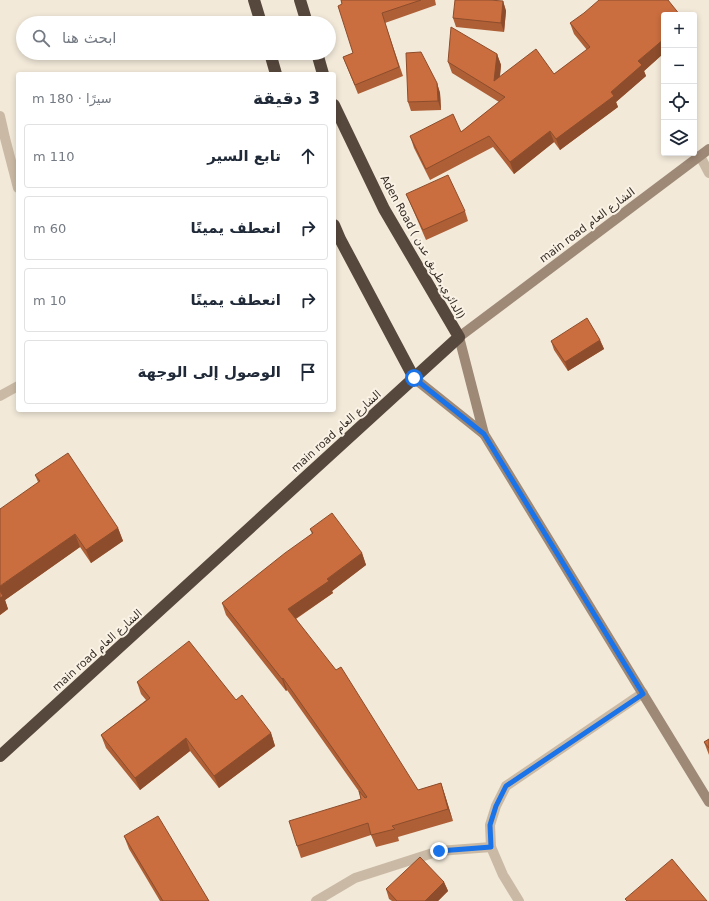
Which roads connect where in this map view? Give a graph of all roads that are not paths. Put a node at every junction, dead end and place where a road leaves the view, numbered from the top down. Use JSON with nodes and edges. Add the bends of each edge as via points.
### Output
{"nodes":[{"id":1,"x":254,"y":0,"type":"edge"},
{"id":2,"x":300,"y":0,"type":"edge"},
{"id":3,"x":259,"y":16,"type":"edge"},
{"id":4,"x":305,"y":16,"type":"edge"},
{"id":5,"x":272,"y":60,"type":"edge"},
{"id":6,"x":319,"y":60,"type":"edge"},
{"id":7,"x":275,"y":72,"type":"edge"},
{"id":8,"x":322,"y":72,"type":"edge"},
{"id":9,"x":336,"y":109,"type":"edge"},
{"id":10,"x":0,"y":116,"type":"edge"},
{"id":11,"x":2,"y":139,"type":"edge"},
{"id":12,"x":709,"y":149,"type":"edge"},
{"id":13,"x":700,"y":156,"type":"junction"},
{"id":14,"x":709,"y":173,"type":"edge"},
{"id":15,"x":16,"y":182,"type":"edge"},
{"id":16,"x":337,"y":240,"type":"edge"},
{"id":17,"x":459,"y":338,"type":"junction"},
{"id":18,"x":414,"y":378,"type":"junction"},
{"id":19,"x":16,"y":387,"type":"edge"},
{"id":20,"x":0,"y":396,"type":"edge"},
{"id":21,"x":484,"y":434,"type":"junction"},
{"id":22,"x":643,"y":694,"type":"junction"},
{"id":23,"x":0,"y":756,"type":"edge"},
{"id":24,"x":709,"y":802,"type":"edge"},
{"id":25,"x":491,"y":847,"type":"junction"},
{"id":26,"x":316,"y":901,"type":"edge"},
{"id":27,"x":519,"y":901,"type":"edge"}],
"edges":[{"from":1,"to":3,"type":"highway"},
{"from":2,"to":4,"type":"highway"},
{"from":5,"to":7,"type":"highway"},
{"from":6,"to":8,"type":"highway"},
{"from":9,"to":17,"type":"highway","name":"Aden Road ( الدائري,طريق عدن)","via":[[384,209]]},
{"from":10,"to":11,"type":"street"},
{"from":11,"to":15,"type":"street"},
{"from":12,"to":13,"type":"main road","name":"main road الشارع العام"},
{"from":13,"to":14,"type":"street"},
{"from":13,"to":17,"type":"main road","name":"main road الشارع العام"},
{"from":16,"to":18,"type":"highway"},
{"from":17,"to":18,"type":"highway","name":"main road الشارع العام"},
{"from":17,"to":21,"type":"main road"},
{"from":18,"to":21,"type":"main road"},
{"from":18,"to":23,"type":"highway","name":"main road الشارع العام"},
{"from":19,"to":20,"type":"street"},
{"from":21,"to":22,"type":"main road"},
{"from":22,"to":24,"type":"main road"},
{"from":22,"to":25,"type":"street","via":[[506,786],[490,825]]},
{"from":25,"to":26,"type":"street","via":[[439,851],[355,878]]},
{"from":25,"to":27,"type":"street","via":[[503,875]]}]}
